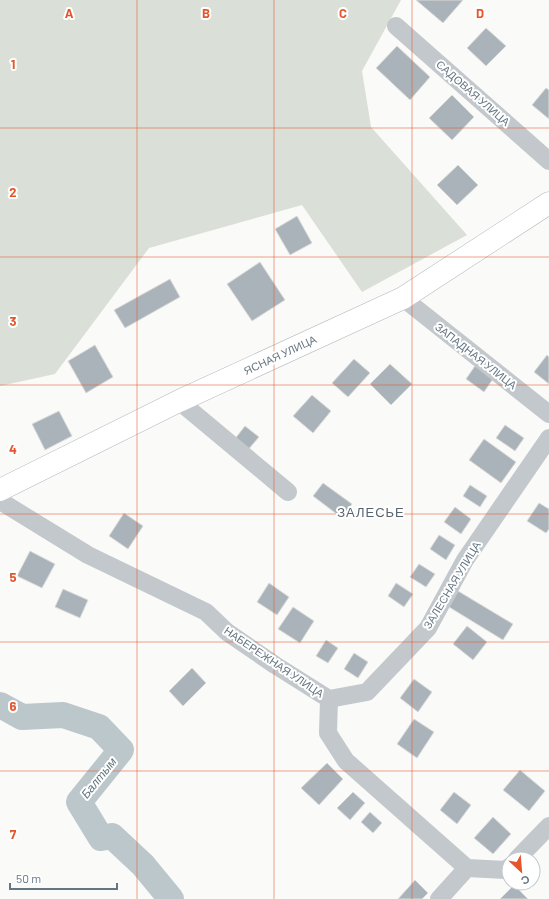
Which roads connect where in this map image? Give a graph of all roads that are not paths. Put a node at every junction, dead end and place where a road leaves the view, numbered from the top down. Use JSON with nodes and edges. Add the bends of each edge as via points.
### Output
{"nodes":[{"id":1,"x":396,"y":26,"type":"dead end"},
{"id":2,"x":549,"y":161,"type":"edge"},
{"id":3,"x":549,"y":203,"type":"edge"},
{"id":4,"x":403,"y":298,"type":"junction"},
{"id":5,"x":179,"y":401,"type":"junction"},
{"id":6,"x":549,"y":414,"type":"edge"},
{"id":7,"x":549,"y":438,"type":"edge"},
{"id":8,"x":0,"y":490,"type":"edge"},
{"id":9,"x":288,"y":492,"type":"dead end"},
{"id":10,"x":0,"y":502,"type":"edge"},
{"id":11,"x":329,"y":699,"type":"junction"},
{"id":12,"x":549,"y":826,"type":"edge"},
{"id":13,"x":525,"y":851,"type":"edge"},
{"id":14,"x":467,"y":868,"type":"junction"},
{"id":15,"x":501,"y":870,"type":"edge"},
{"id":16,"x":439,"y":899,"type":"edge"}],
"edges":[{"from":1,"to":2,"type":"street","name":"САДОВАЯ УЛИЦА"},
{"from":3,"to":4,"type":"main road","name":"ЯСНАЯ УЛИЦА"},
{"from":4,"to":5,"type":"main road","name":"ЯСНАЯ УЛИЦА"},
{"from":4,"to":6,"type":"street","name":"ЗАПАДНАЯ УЛИЦА"},
{"from":5,"to":8,"type":"main road","name":"ЯСНАЯ УЛИЦА"},
{"from":5,"to":9,"type":"street"},
{"from":7,"to":11,"type":"street","name":"ЗАЛЕСНАЯ УЛИЦА","via":[[465,560],[428,628],[368,692]]},
{"from":10,"to":11,"type":"street","name":"НАБЕРЕЖНАЯ УЛИЦА","via":[[88,555],[206,612],[233,636],[274,665]]},
{"from":11,"to":14,"type":"street","name":"НАБЕРЕЖНАЯ УЛИЦА","via":[[328,733],[346,761]]},
{"from":12,"to":13,"type":"street"},
{"from":14,"to":15,"type":"street"},
{"from":14,"to":16,"type":"street"}]}
